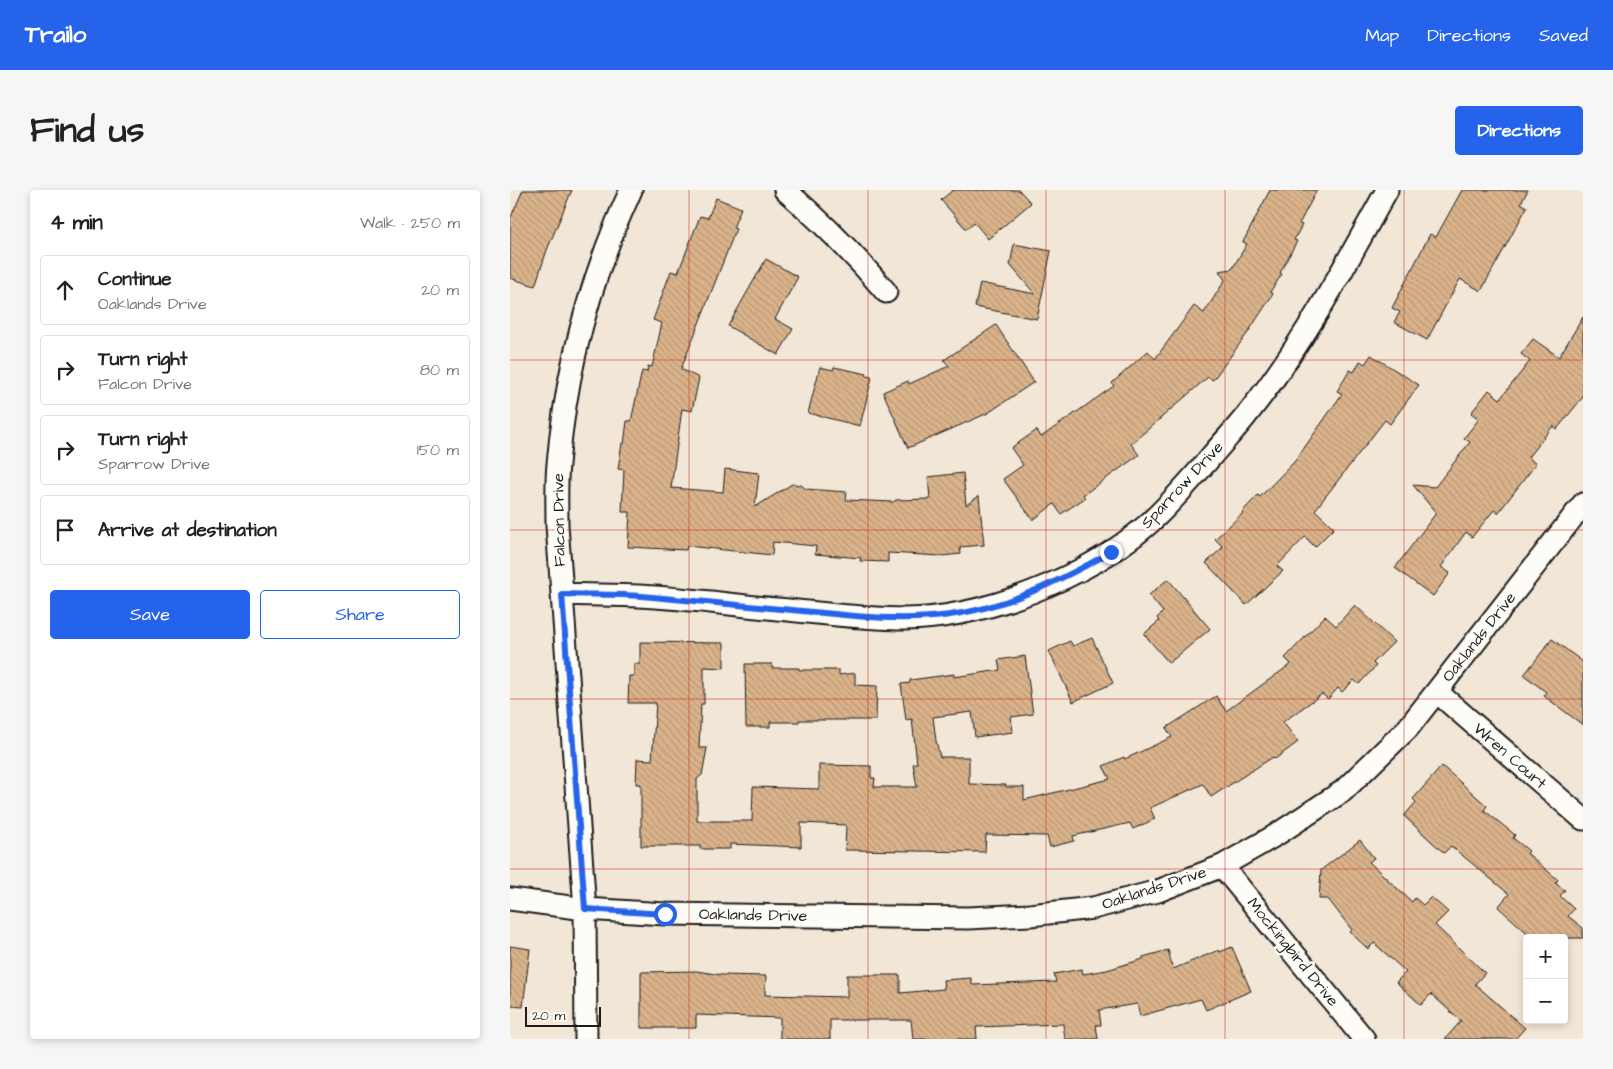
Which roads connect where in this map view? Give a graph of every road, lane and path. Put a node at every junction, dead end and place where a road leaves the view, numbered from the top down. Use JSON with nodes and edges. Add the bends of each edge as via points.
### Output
{"nodes":[{"id":1,"x":631,"y":190,"type":"edge"},
{"id":2,"x":785,"y":190,"type":"edge"},
{"id":3,"x":1387,"y":190,"type":"edge"},
{"id":4,"x":886,"y":292,"type":"dead end"},
{"id":5,"x":1583,"y":504,"type":"edge"},
{"id":6,"x":562,"y":594,"type":"junction"},
{"id":7,"x":1437,"y":692,"type":"junction"},
{"id":8,"x":1583,"y":819,"type":"edge"},
{"id":9,"x":1222,"y":866,"type":"junction"},
{"id":10,"x":510,"y":899,"type":"edge"},
{"id":11,"x":585,"y":909,"type":"junction"},
{"id":12,"x":586,"y":1039,"type":"edge"},
{"id":13,"x":1364,"y":1039,"type":"edge"}],
"edges":[{"from":1,"to":6,"type":"street","name":"Falcon Drive","via":[[600,267],[582,326],[564,406],[556,525]]},
{"from":2,"to":4,"type":"street","via":[[856,258]]},
{"from":3,"to":6,"type":"street","name":"Sparrow Drive","via":[[1320,308],[1249,412],[1146,526],[1111,552],[1074,573],[993,605],[951,615],[906,619],[640,596]]},
{"from":5,"to":7,"type":"street","name":"Oaklands Drive"},
{"from":6,"to":11,"type":"street","name":"Falcon Drive"},
{"from":7,"to":8,"type":"street","name":"Wren Court"},
{"from":7,"to":9,"type":"street","name":"Oaklands Drive","via":[[1408,728],[1343,790]]},
{"from":9,"to":11,"type":"street","name":"Oaklands Drive","via":[[1158,891],[1102,905],[1030,915],[968,918],[665,914]]},
{"from":9,"to":13,"type":"street","name":"Mockingbird Drive"},
{"from":10,"to":11,"type":"street","name":"Oaklands Drive"},
{"from":11,"to":12,"type":"street","name":"Falcon Drive"}]}
